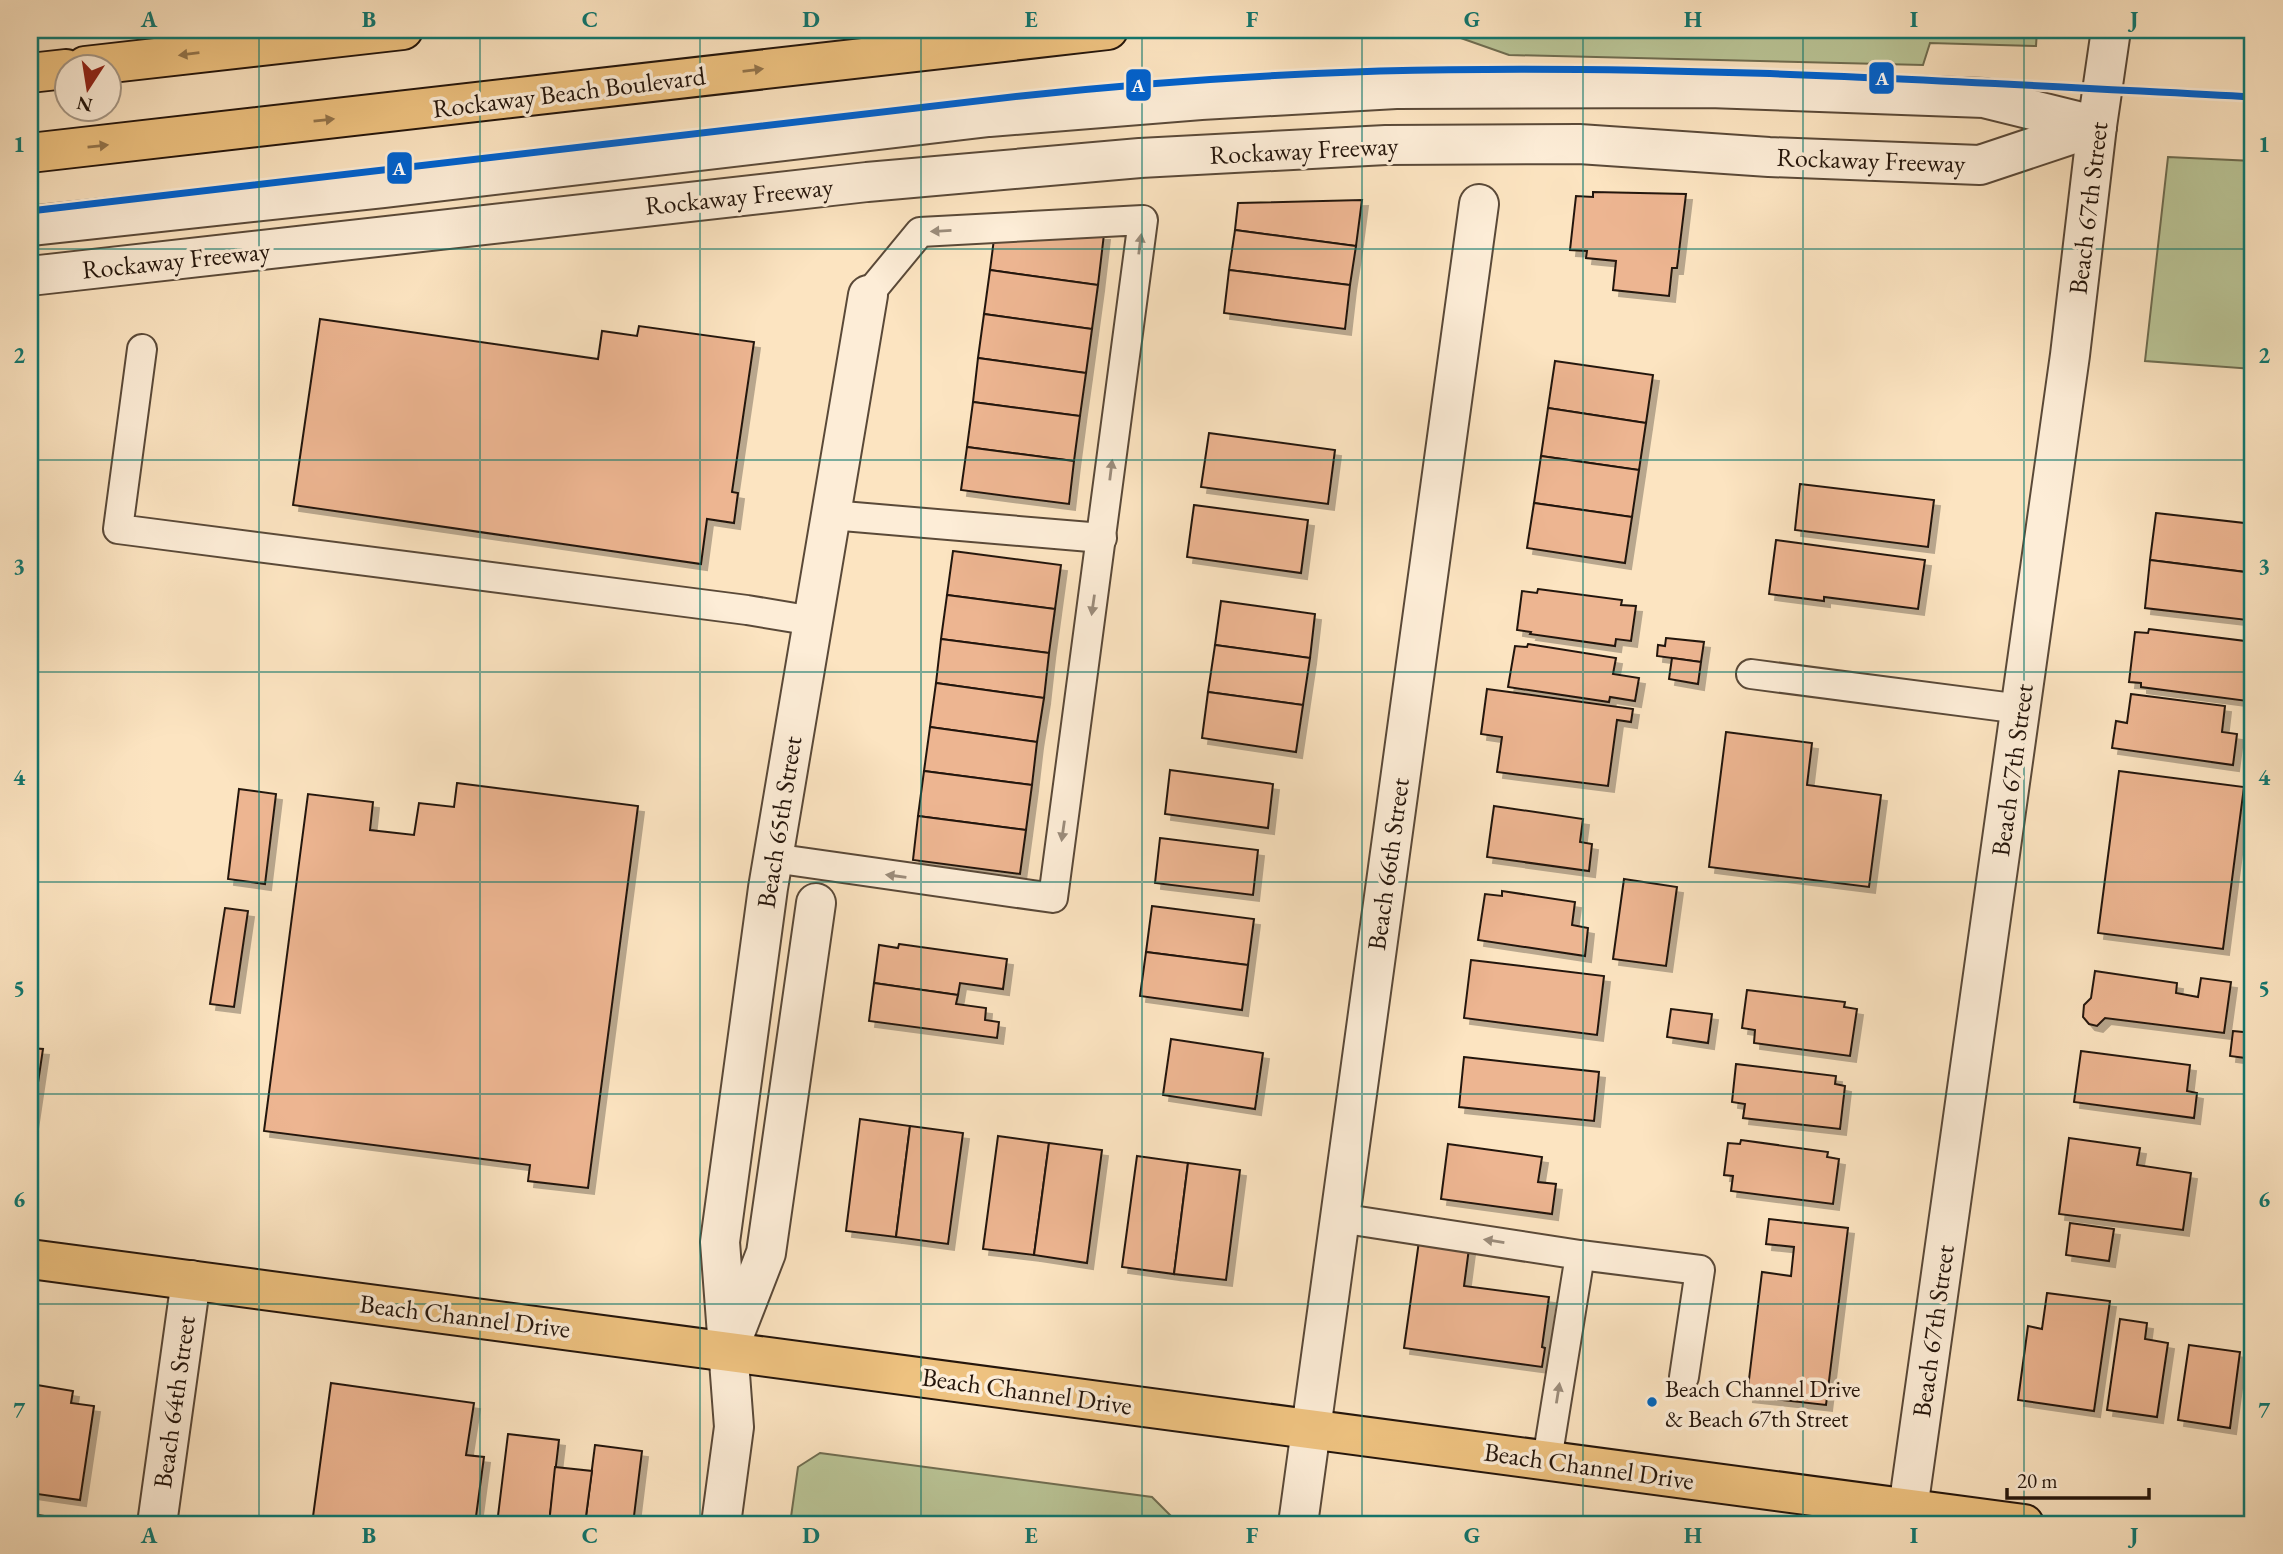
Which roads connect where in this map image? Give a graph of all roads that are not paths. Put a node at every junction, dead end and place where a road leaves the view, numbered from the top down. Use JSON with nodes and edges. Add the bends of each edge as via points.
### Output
{"nodes":[{"id":1,"x":1108,"y":30,"type":"edge"},
{"id":2,"x":2111,"y":30,"type":"edge"},
{"id":3,"x":382,"y":31,"type":"edge"},
{"id":4,"x":920,"y":40,"type":"edge"},
{"id":5,"x":122,"y":62,"type":"edge"},
{"id":6,"x":52,"y":71,"type":"edge"},
{"id":7,"x":30,"y":73,"type":"edge"},
{"id":8,"x":2097,"y":126,"type":"junction"},
{"id":9,"x":30,"y":153,"type":"edge"},
{"id":10,"x":1479,"y":204,"type":"dead end"},
{"id":11,"x":30,"y":226,"type":"edge"},
{"id":12,"x":30,"y":276,"type":"edge"},
{"id":13,"x":869,"y":295,"type":"joint"},
{"id":14,"x":142,"y":349,"type":"dead end"},
{"id":15,"x":831,"y":515,"type":"junction"},
{"id":16,"x":1102,"y":538,"type":"junction"},
{"id":17,"x":813,"y":621,"type":"junction"},
{"id":18,"x":1751,"y":674,"type":"dead end"},
{"id":19,"x":2021,"y":709,"type":"junction"},
{"id":20,"x":773,"y":858,"type":"junction"},
{"id":21,"x":816,"y":903,"type":"dead end"},
{"id":22,"x":1339,"y":1218,"type":"junction"},
{"id":23,"x":1580,"y":1255,"type":"junction"},
{"id":24,"x":30,"y":1259,"type":"edge"},
{"id":25,"x":191,"y":1280,"type":"junction"},
{"id":26,"x":728,"y":1351,"type":"junction"},
{"id":27,"x":1684,"y":1377,"type":"dead end"},
{"id":28,"x":1311,"y":1429,"type":"junction"},
{"id":29,"x":1547,"y":1460,"type":"junction"},
{"id":30,"x":1907,"y":1519,"type":"edge"},
{"id":31,"x":157,"y":1524,"type":"edge"},
{"id":32,"x":721,"y":1524,"type":"edge"},
{"id":33,"x":1298,"y":1524,"type":"edge"},
{"id":34,"x":2024,"y":1524,"type":"edge"}],
"edges":[{"from":1,"to":4,"type":"main road","name":"Rockaway Beach Boulevard"},
{"from":2,"to":8,"type":"street","name":"Beach 67th Street"},
{"from":3,"to":5,"type":"main road","one_way":true},
{"from":9,"to":4,"type":"main road","name":"Rockaway Beach Boulevard","one_way":true},
{"from":6,"to":7,"type":"main road"},
{"from":8,"to":11,"type":"street","name":"Rockaway Freeway","via":[[1984,98],[1709,88],[1396,89],[989,117]]},
{"from":8,"to":12,"type":"street","name":"Rockaway Freeway","via":[[1980,164],[1769,157],[1580,144],[1386,145],[1140,158],[867,182]]},
{"from":8,"to":19,"type":"street","name":"Beach 67th Street"},
{"from":10,"to":22,"type":"street","name":"Beach 66th Street"},
{"from":13,"to":15,"type":"street","name":"Beach 65th Street"},
{"from":16,"to":13,"type":"lane","one_way":true,"via":[[1143,220],[920,232]]},
{"from":14,"to":17,"type":"lane","via":[[118,529]]},
{"from":15,"to":16,"type":"lane"},
{"from":15,"to":17,"type":"street","name":"Beach 65th Street"},
{"from":16,"to":20,"type":"lane","one_way":true,"via":[[1054,898]]},
{"from":17,"to":20,"type":"street","name":"Beach 65th Street"},
{"from":18,"to":19,"type":"lane"},
{"from":19,"to":30,"type":"street","name":"Beach 67th Street"},
{"from":20,"to":26,"type":"street","name":"Beach 65th Street","via":[[720,1241]]},
{"from":21,"to":26,"type":"street","name":"Beach 65th Street","via":[[766,1253]]},
{"from":23,"to":22,"type":"lane","one_way":true},
{"from":22,"to":28,"type":"street","name":"Beach 66th Street"},
{"from":23,"to":27,"type":"lane","via":[[1700,1269]]},
{"from":29,"to":23,"type":"lane","one_way":true},
{"from":24,"to":25,"type":"main road","name":"Beach Channel Drive"},
{"from":25,"to":26,"type":"main road","name":"Beach Channel Drive"},
{"from":25,"to":31,"type":"street","name":"Beach 64th Street"},
{"from":26,"to":28,"type":"main road","name":"Beach Channel Drive"},
{"from":26,"to":32,"type":"street","name":"Beach 65th Street","via":[[734,1427]]},
{"from":28,"to":29,"type":"main road","name":"Beach Channel Drive"},
{"from":28,"to":33,"type":"street","name":"Beach 66th Street"},
{"from":29,"to":30,"type":"main road","name":"Beach Channel Drive"},
{"from":30,"to":34,"type":"main road","name":"Beach Channel Drive"}]}
